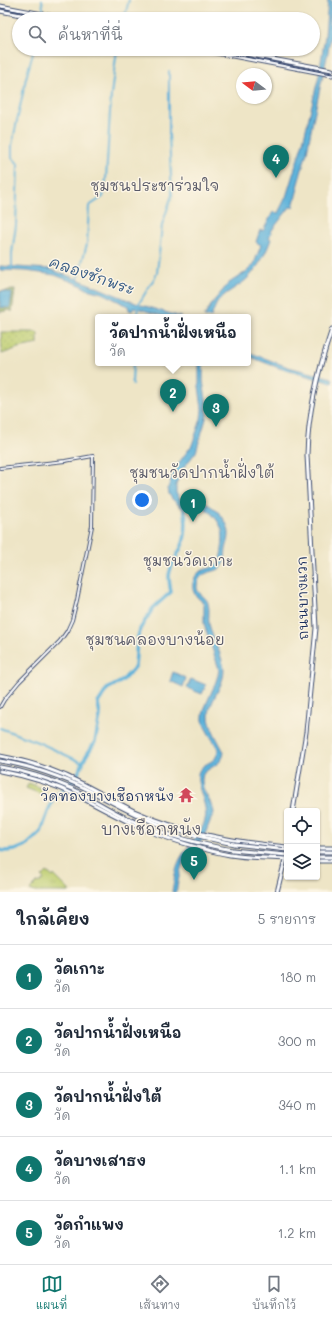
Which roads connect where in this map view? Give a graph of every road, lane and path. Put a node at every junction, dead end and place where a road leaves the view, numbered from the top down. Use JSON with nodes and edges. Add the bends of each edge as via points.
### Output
{"nodes":[{"id":1,"x":0,"y":8,"type":"edge"},
{"id":2,"x":5,"y":9,"type":"junction"},
{"id":3,"x":26,"y":11,"type":"junction"},
{"id":4,"x":12,"y":12,"type":"edge"},
{"id":5,"x":14,"y":12,"type":"edge"},
{"id":6,"x":32,"y":12,"type":"edge"},
{"id":7,"x":234,"y":56,"type":"edge"},
{"id":8,"x":255,"y":56,"type":"edge"},
{"id":9,"x":332,"y":70,"type":"edge"},
{"id":10,"x":332,"y":75,"type":"edge"},
{"id":11,"x":332,"y":329,"type":"edge"},
{"id":12,"x":0,"y":468,"type":"edge"},
{"id":13,"x":0,"y":707,"type":"edge"},
{"id":14,"x":0,"y":756,"type":"edge"},
{"id":15,"x":0,"y":761,"type":"edge"},
{"id":16,"x":0,"y":769,"type":"edge"},
{"id":17,"x":67,"y":779,"type":"junction"},
{"id":18,"x":78,"y":784,"type":"junction"},
{"id":19,"x":62,"y":787,"type":"junction"},
{"id":20,"x":105,"y":796,"type":"junction"},
{"id":21,"x":119,"y":806,"type":"junction"},
{"id":22,"x":99,"y":807,"type":"junction"},
{"id":23,"x":293,"y":808,"type":"edge"},
{"id":24,"x":117,"y":812,"type":"junction"},
{"id":25,"x":192,"y":833,"type":"junction"},
{"id":26,"x":205,"y":836,"type":"junction"},
{"id":27,"x":184,"y":842,"type":"junction"},
{"id":28,"x":266,"y":844,"type":"junction"},
{"id":29,"x":284,"y":847,"type":"edge"},
{"id":30,"x":320,"y":848,"type":"edge"},
{"id":31,"x":332,"y":848,"type":"edge"},
{"id":32,"x":284,"y":851,"type":"edge"},
{"id":33,"x":320,"y":852,"type":"edge"},
{"id":34,"x":332,"y":852,"type":"edge"},
{"id":35,"x":284,"y":855,"type":"edge"},
{"id":36,"x":320,"y":857,"type":"edge"},
{"id":37,"x":332,"y":857,"type":"edge"},
{"id":38,"x":264,"y":858,"type":"junction"},
{"id":39,"x":284,"y":859,"type":"edge"},
{"id":40,"x":320,"y":861,"type":"edge"},
{"id":41,"x":332,"y":861,"type":"edge"},
{"id":42,"x":284,"y":866,"type":"edge"},
{"id":43,"x":277,"y":892,"type":"edge"}],
"edges":[{"from":1,"to":2,"type":"main road"},
{"from":1,"to":3,"type":"main road"},
{"from":1,"to":4,"type":"main road"},
{"from":2,"to":3,"type":"main road"},
{"from":2,"to":5,"type":"main road"},
{"from":3,"to":6,"type":"main road"},
{"from":7,"to":10,"type":"main road"},
{"from":8,"to":9,"type":"main road"},
{"from":11,"to":23,"type":"main road","name":"ถนนบางแวก","via":[[316,383],[308,434],[316,632],[306,732]]},
{"from":12,"to":13,"type":"street","via":[[94,456],[92,526],[72,620],[60,641],[20,682]]},
{"from":14,"to":17,"type":"main road"},
{"from":15,"to":17,"type":"main road"},
{"from":16,"to":19,"type":"main road"},
{"from":16,"to":19,"type":"main road","via":[[36,775]]},
{"from":17,"to":18,"type":"main road"},
{"from":18,"to":20,"type":"main road"},
{"from":18,"to":21,"type":"main road"},
{"from":19,"to":22,"type":"main road"},
{"from":19,"to":24,"type":"main road","via":[[74,790]]},
{"from":20,"to":21,"type":"main road"},
{"from":20,"to":25,"type":"main road","via":[[151,818]]},
{"from":21,"to":25,"type":"main road","via":[[153,822]]},
{"from":22,"to":24,"type":"main road"},
{"from":22,"to":27,"type":"main road","via":[[148,831]]},
{"from":24,"to":27,"type":"main road"},
{"from":25,"to":26,"type":"main road"},
{"from":26,"to":28,"type":"main road"},
{"from":26,"to":32,"type":"main road","bridge":true,"via":[[234,844]]},
{"from":27,"to":35,"type":"main road","bridge":true},
{"from":27,"to":38,"type":"main road","via":[[229,855]]},
{"from":28,"to":29,"type":"main road"},
{"from":28,"to":38,"type":"main road","via":[[278,849],[279,853],[276,857]]},
{"from":30,"to":31,"type":"main road"},
{"from":33,"to":34,"type":"main road"},
{"from":36,"to":37,"type":"main road"},
{"from":38,"to":39,"type":"main road"},
{"from":40,"to":41,"type":"main road"},
{"from":42,"to":43,"type":"main road"}]}
